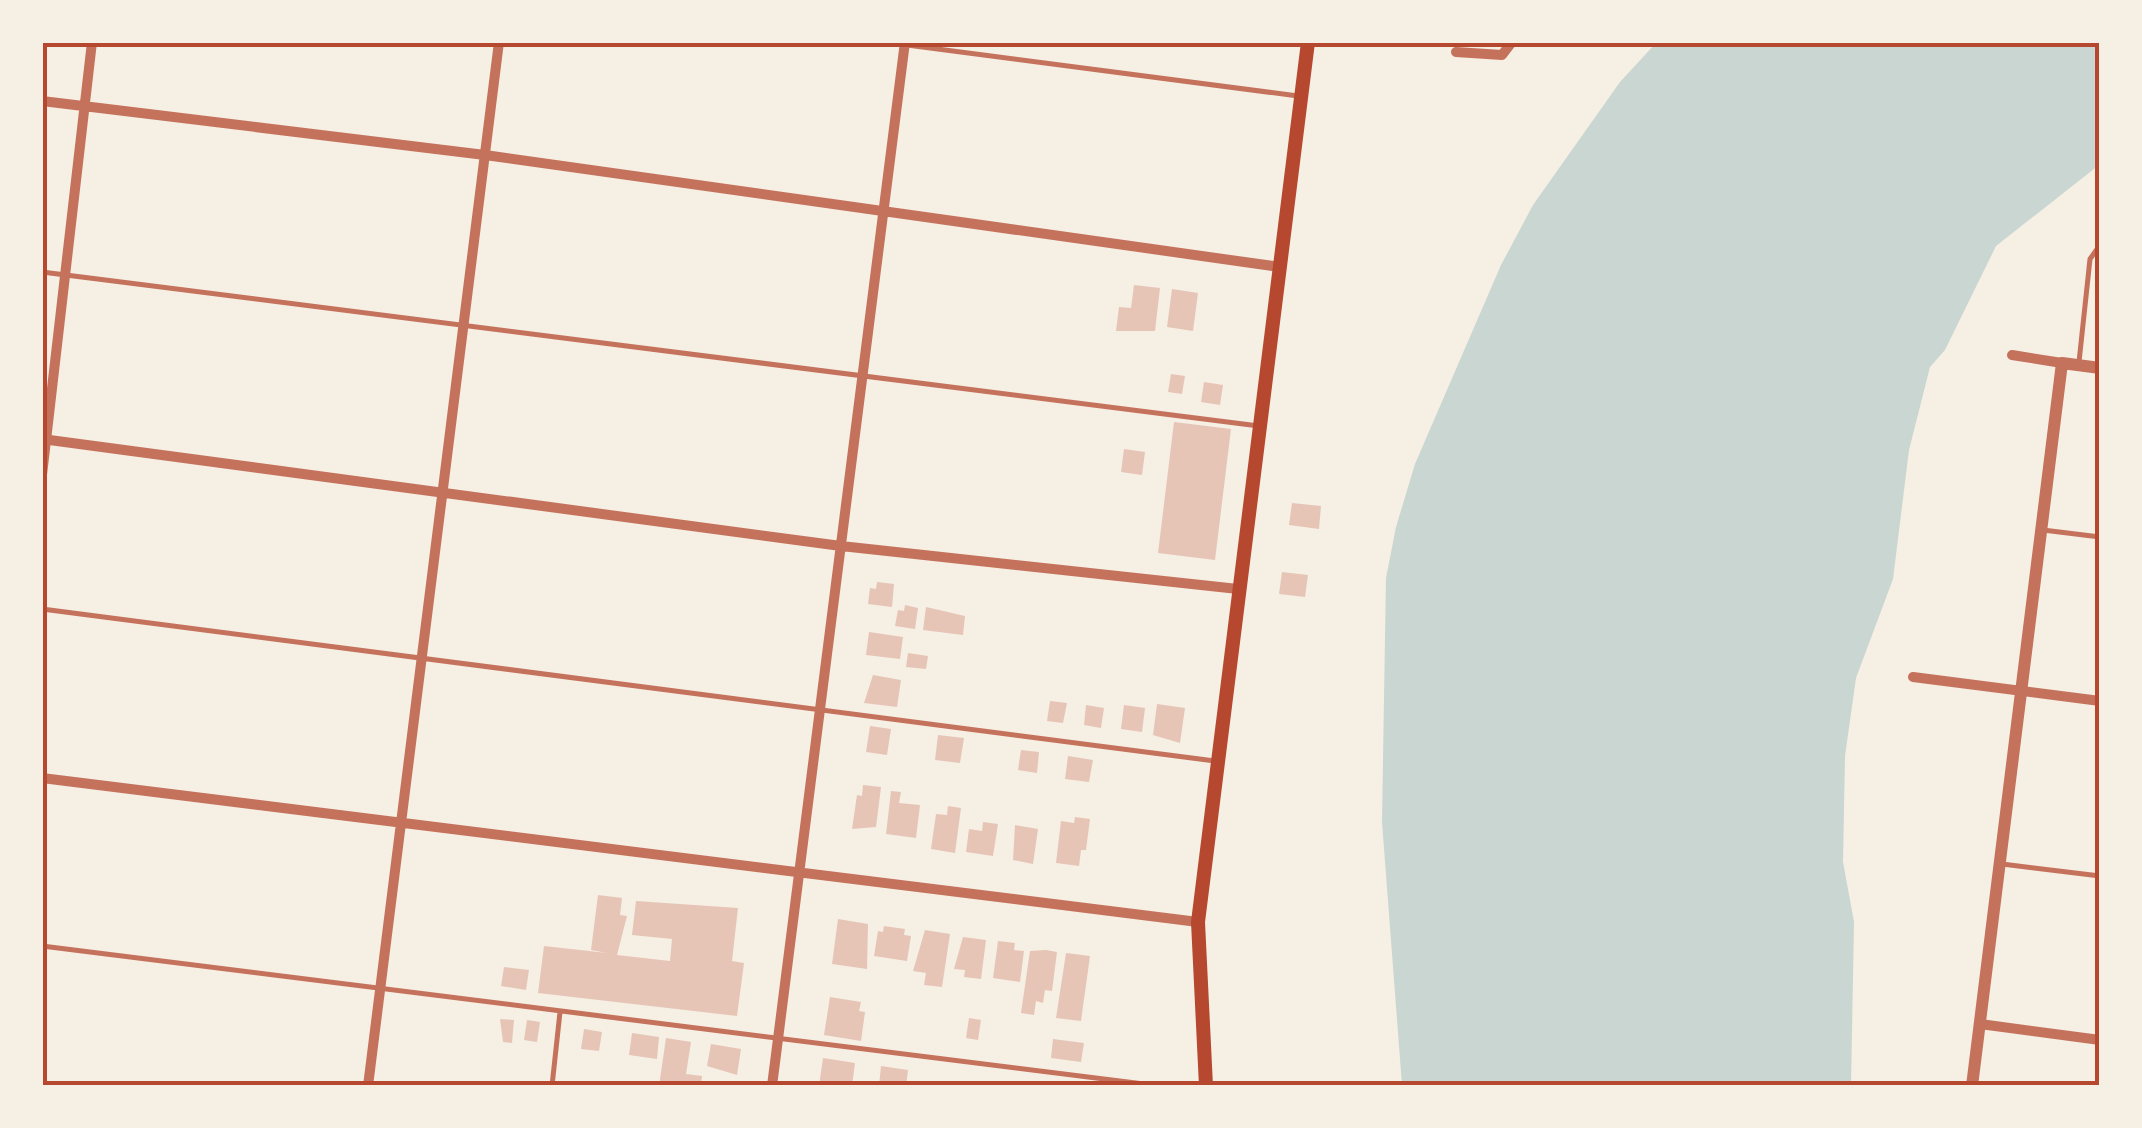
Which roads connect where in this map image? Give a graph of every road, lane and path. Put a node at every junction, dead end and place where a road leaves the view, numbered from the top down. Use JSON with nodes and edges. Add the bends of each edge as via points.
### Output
{"nodes":[{"id":1,"x":92,"y":42,"type":"edge"},
{"id":2,"x":499,"y":42,"type":"edge"},
{"id":3,"x":884,"y":42,"type":"edge"},
{"id":4,"x":1308,"y":42,"type":"edge"},
{"id":5,"x":1512,"y":42,"type":"edge"},
{"id":6,"x":905,"y":44,"type":"edge"},
{"id":7,"x":1456,"y":52,"type":"dead end"},
{"id":8,"x":1301,"y":96,"type":"junction"},
{"id":9,"x":42,"y":101,"type":"edge"},
{"id":10,"x":84,"y":106,"type":"junction"},
{"id":11,"x":485,"y":155,"type":"junction"},
{"id":12,"x":883,"y":213,"type":"junction"},
{"id":13,"x":2100,"y":245,"type":"edge"},
{"id":14,"x":1280,"y":266,"type":"junction"},
{"id":15,"x":42,"y":272,"type":"edge"},
{"id":16,"x":66,"y":275,"type":"junction"},
{"id":17,"x":464,"y":326,"type":"junction"},
{"id":18,"x":2012,"y":355,"type":"dead end"},
{"id":19,"x":2062,"y":363,"type":"junction"},
{"id":20,"x":2079,"y":365,"type":"junction"},
{"id":21,"x":2100,"y":368,"type":"edge"},
{"id":22,"x":862,"y":376,"type":"junction"},
{"id":23,"x":1259,"y":426,"type":"junction"},
{"id":24,"x":45,"y":439,"type":"edge"},
{"id":25,"x":42,"y":475,"type":"edge"},
{"id":26,"x":443,"y":493,"type":"junction"},
{"id":27,"x":2041,"y":530,"type":"junction"},
{"id":28,"x":2100,"y":537,"type":"edge"},
{"id":29,"x":841,"y":546,"type":"junction"},
{"id":30,"x":1238,"y":589,"type":"junction"},
{"id":31,"x":42,"y":610,"type":"edge"},
{"id":32,"x":422,"y":658,"type":"junction"},
{"id":33,"x":1913,"y":677,"type":"dead end"},
{"id":34,"x":2021,"y":691,"type":"junction"},
{"id":35,"x":2100,"y":701,"type":"edge"},
{"id":36,"x":820,"y":710,"type":"junction"},
{"id":37,"x":1218,"y":761,"type":"junction"},
{"id":38,"x":42,"y":778,"type":"edge"},
{"id":39,"x":402,"y":822,"type":"junction"},
{"id":40,"x":2000,"y":863,"type":"junction"},
{"id":41,"x":799,"y":875,"type":"junction"},
{"id":42,"x":2100,"y":876,"type":"edge"},
{"id":43,"x":1198,"y":922,"type":"junction"},
{"id":44,"x":42,"y":946,"type":"edge"},
{"id":45,"x":380,"y":990,"type":"junction"},
{"id":46,"x":560,"y":1012,"type":"junction"},
{"id":47,"x":1980,"y":1024,"type":"junction"},
{"id":48,"x":778,"y":1040,"type":"junction"},
{"id":49,"x":2100,"y":1040,"type":"edge"},
{"id":50,"x":1097,"y":1082,"type":"edge"},
{"id":51,"x":368,"y":1086,"type":"edge"},
{"id":52,"x":552,"y":1086,"type":"edge"},
{"id":53,"x":772,"y":1086,"type":"edge"},
{"id":54,"x":1160,"y":1086,"type":"edge"},
{"id":55,"x":1206,"y":1086,"type":"edge"},
{"id":56,"x":1972,"y":1086,"type":"edge"}],
"edges":[{"from":1,"to":10,"type":"street"},
{"from":2,"to":11,"type":"street"},
{"from":3,"to":6,"type":"lane"},
{"from":4,"to":8,"type":"main road"},
{"from":5,"to":7,"type":"street","via":[[1502,56]]},
{"from":6,"to":8,"type":"lane"},
{"from":6,"to":12,"type":"street"},
{"from":8,"to":14,"type":"main road"},
{"from":9,"to":10,"type":"street"},
{"from":10,"to":11,"type":"street"},
{"from":10,"to":16,"type":"street"},
{"from":11,"to":12,"type":"street"},
{"from":11,"to":17,"type":"street"},
{"from":12,"to":14,"type":"street"},
{"from":12,"to":22,"type":"street"},
{"from":13,"to":20,"type":"lane","via":[[2090,260]]},
{"from":14,"to":23,"type":"main road"},
{"from":15,"to":16,"type":"lane"},
{"from":16,"to":17,"type":"lane"},
{"from":16,"to":24,"type":"street"},
{"from":17,"to":22,"type":"lane"},
{"from":17,"to":26,"type":"street"},
{"from":18,"to":19,"type":"street"},
{"from":19,"to":20,"type":"street"},
{"from":19,"to":27,"type":"street"},
{"from":20,"to":21,"type":"street"},
{"from":22,"to":23,"type":"lane"},
{"from":22,"to":29,"type":"street"},
{"from":23,"to":30,"type":"main road"},
{"from":24,"to":25,"type":"street"},
{"from":24,"to":26,"type":"street"},
{"from":26,"to":29,"type":"street"},
{"from":26,"to":32,"type":"street"},
{"from":27,"to":28,"type":"lane"},
{"from":27,"to":34,"type":"street"},
{"from":29,"to":30,"type":"street"},
{"from":29,"to":36,"type":"street"},
{"from":30,"to":37,"type":"main road"},
{"from":31,"to":32,"type":"lane"},
{"from":32,"to":36,"type":"lane"},
{"from":32,"to":39,"type":"street"},
{"from":33,"to":34,"type":"street"},
{"from":34,"to":35,"type":"street"},
{"from":34,"to":40,"type":"street"},
{"from":36,"to":37,"type":"lane"},
{"from":36,"to":41,"type":"street"},
{"from":37,"to":43,"type":"main road"},
{"from":38,"to":39,"type":"street"},
{"from":39,"to":41,"type":"street"},
{"from":39,"to":45,"type":"street"},
{"from":40,"to":42,"type":"lane"},
{"from":40,"to":47,"type":"street"},
{"from":41,"to":43,"type":"street"},
{"from":41,"to":48,"type":"street"},
{"from":43,"to":55,"type":"main road"},
{"from":44,"to":45,"type":"lane"},
{"from":45,"to":46,"type":"lane"},
{"from":45,"to":51,"type":"street"},
{"from":46,"to":48,"type":"lane"},
{"from":46,"to":52,"type":"lane"},
{"from":47,"to":49,"type":"street"},
{"from":47,"to":56,"type":"street"},
{"from":48,"to":50,"type":"lane"},
{"from":48,"to":53,"type":"street"},
{"from":50,"to":54,"type":"lane"}]}
